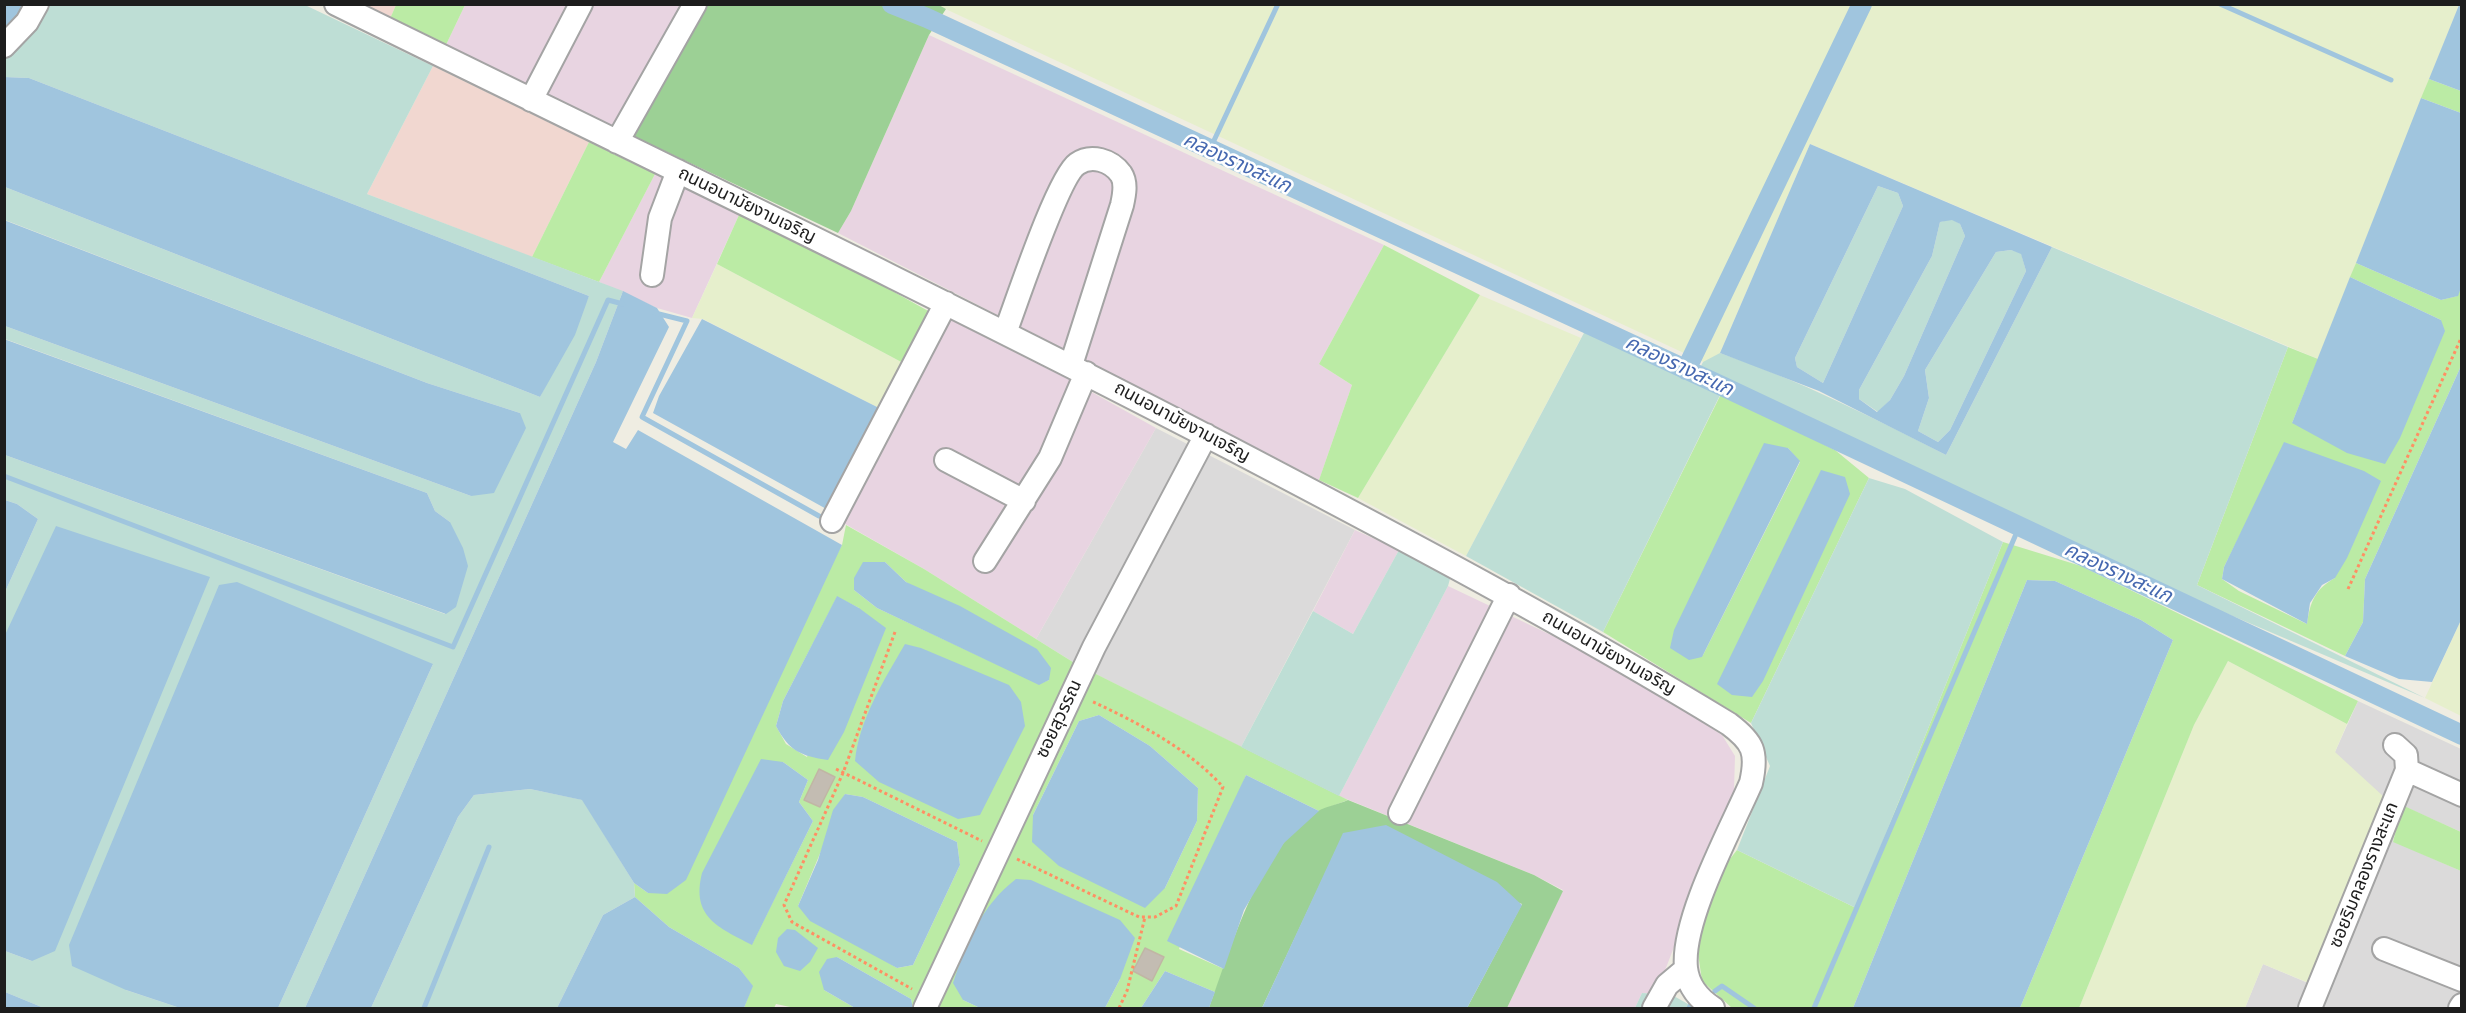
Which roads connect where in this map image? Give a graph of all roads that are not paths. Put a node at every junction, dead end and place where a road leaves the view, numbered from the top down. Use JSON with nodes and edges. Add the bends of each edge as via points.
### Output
{"nodes":[{"id":1,"x":37,"y":4,"type":"edge"},
{"id":2,"x":336,"y":4,"type":"edge"},
{"id":3,"x":581,"y":4,"type":"edge"},
{"id":4,"x":695,"y":4,"type":"edge"},
{"id":5,"x":4,"y":46,"type":"edge"},
{"id":6,"x":531,"y":100,"type":"junction"},
{"id":7,"x":617,"y":142,"type":"junction"},
{"id":8,"x":678,"y":171,"type":"junction"},
{"id":9,"x":652,"y":275,"type":"dead end"},
{"id":10,"x":946,"y":303,"type":"junction"},
{"id":11,"x":1005,"y":333,"type":"junction"},
{"id":12,"x":1078,"y":369,"type":"junction"},
{"id":13,"x":1206,"y":435,"type":"junction"},
{"id":14,"x":946,"y":460,"type":"dead end"},
{"id":15,"x":1024,"y":501,"type":"junction"},
{"id":16,"x":832,"y":521,"type":"dead end"},
{"id":17,"x":985,"y":561,"type":"dead end"},
{"id":18,"x":1509,"y":596,"type":"junction"},
{"id":19,"x":2395,"y":745,"type":"dead end"},
{"id":20,"x":2407,"y":770,"type":"junction"},
{"id":21,"x":2462,"y":795,"type":"edge"},
{"id":22,"x":1400,"y":813,"type":"dead end"},
{"id":23,"x":2384,"y":949,"type":"dead end"},
{"id":24,"x":1686,"y":969,"type":"junction"},
{"id":25,"x":2462,"y":980,"type":"edge"},
{"id":26,"x":927,"y":1004,"type":"edge"},
{"id":27,"x":1654,"y":1008,"type":"edge"},
{"id":28,"x":1713,"y":1008,"type":"edge"},
{"id":29,"x":2310,"y":1008,"type":"edge"}],
"edges":[{"from":1,"to":5,"type":"street","via":[[27,22]]},
{"from":2,"to":6,"type":"street","name":"ถนนอนามัยงามเจริญ"},
{"from":3,"to":6,"type":"street"},
{"from":4,"to":7,"type":"street"},
{"from":6,"to":7,"type":"street","name":"ถนนอนามัยงามเจริญ"},
{"from":7,"to":8,"type":"street","name":"ถนนอนามัยงามเจริญ"},
{"from":8,"to":9,"type":"street","via":[[660,218]]},
{"from":8,"to":10,"type":"street","name":"ถนนอนามัยงามเจริญ"},
{"from":10,"to":11,"type":"street","name":"ถนนอนามัยงามเจริญ"},
{"from":10,"to":16,"type":"street"},
{"from":11,"to":12,"type":"street","name":"ถนนอนามัยงามเจริญ"},
{"from":11,"to":12,"type":"street","via":[[1061,186],[1076,164],[1094,158],[1109,163],[1122,175],[1125,190]]},
{"from":12,"to":13,"type":"street","name":"ถนนอนามัยงามเจริญ"},
{"from":12,"to":15,"type":"street","via":[[1050,458]]},
{"from":13,"to":18,"type":"street","name":"ถนนอนามัยงามเจริญ"},
{"from":13,"to":26,"type":"street","name":"ซอยสุวรรณ","via":[[1086,663]]},
{"from":14,"to":15,"type":"street"},
{"from":15,"to":17,"type":"street"},
{"from":18,"to":22,"type":"street"},
{"from":18,"to":24,"type":"street","name":"ถนนอนามัยงามเจริญ","via":[[1729,723],[1752,748],[1755,763],[1751,783],[1695,911]]},
{"from":19,"to":20,"type":"street","via":[[2406,754]]},
{"from":20,"to":21,"type":"street"},
{"from":20,"to":29,"type":"street","name":"ซอยริมคลองรางสะแก"},
{"from":23,"to":25,"type":"street"},
{"from":24,"to":27,"type":"street","via":[[1666,985]]},
{"from":24,"to":28,"type":"street","name":"ถนนอนามัยงามเจริญ","via":[[1698,998]]}]}
